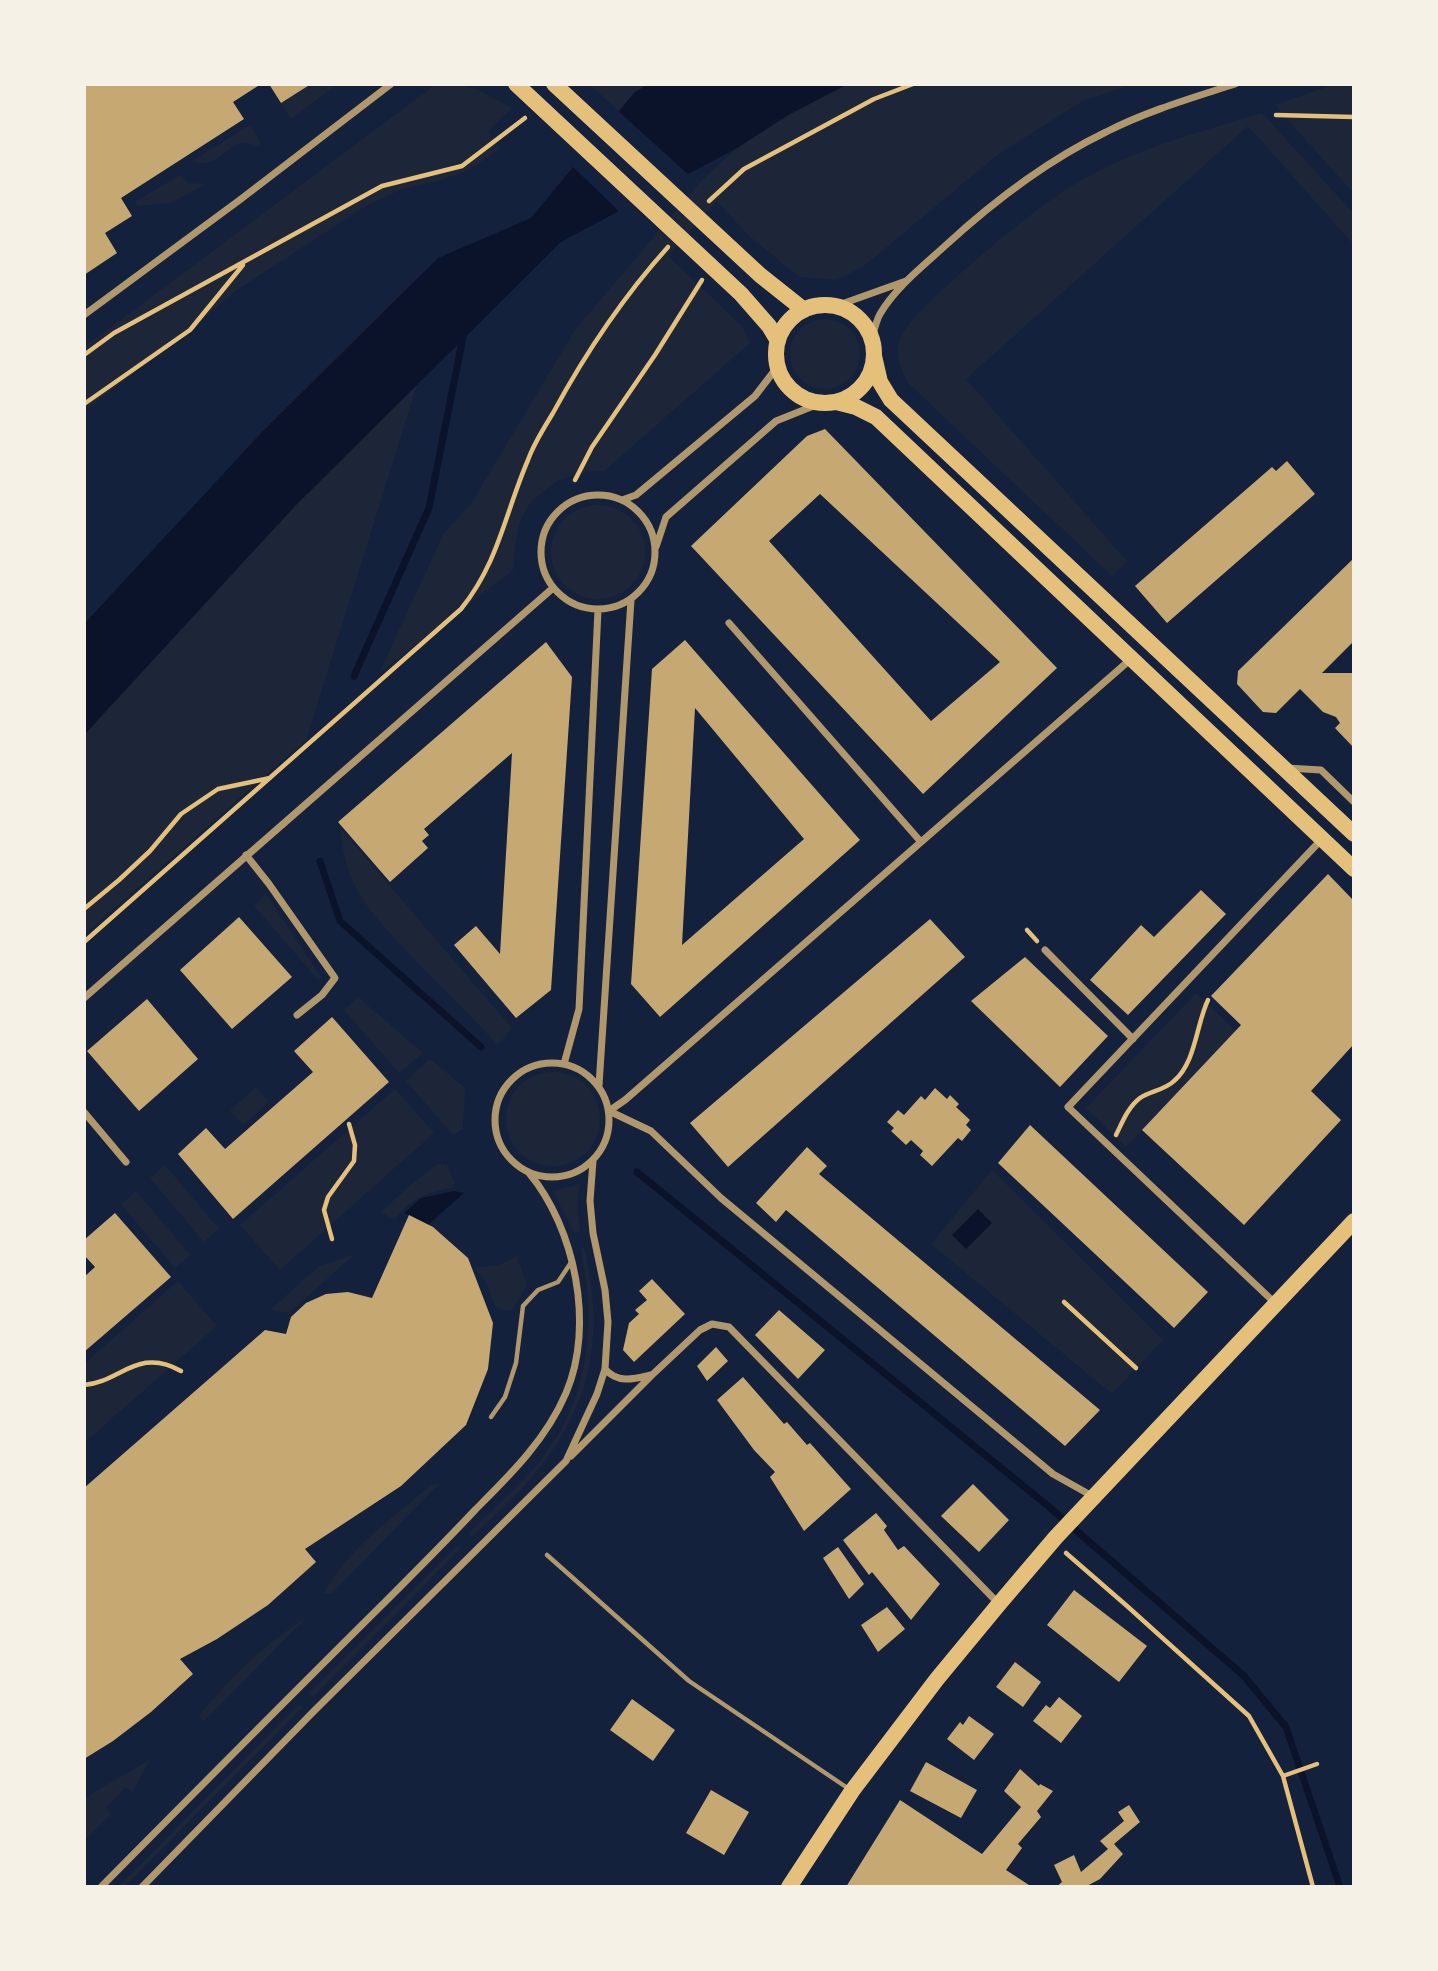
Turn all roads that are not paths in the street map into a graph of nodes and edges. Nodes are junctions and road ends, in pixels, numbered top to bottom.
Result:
1 (391, 84) edge
2 (516, 84) edge
3 (554, 84) edge
4 (1235, 84) edge
5 (906, 281) junction
6 (836, 306) junction
7 (804, 310) junction
8 (84, 315) edge
9 (778, 341) junction
10 (873, 347) junction
11 (778, 366) junction
12 (829, 402) junction
13 (622, 500) junction
14 (655, 548) junction
15 (553, 589) junction
16 (631, 600) junction
17 (598, 610) junction
18 (729, 623) dead end
19 (1132, 659) junction
20 (1284, 768) junction
21 (1354, 802) edge
22 (1354, 834) edge
23 (1321, 839) junction
24 (921, 842) junction
25 (246, 855) junction
26 (1354, 869) edge
27 (1045, 950) dead end
28 (84, 998) edge
29 (297, 1016) dead end
30 (1133, 1039) junction
31 (565, 1064) junction
32 (599, 1085) junction
33 (609, 1111) junction
34 (84, 1112) edge
35 (593, 1161) junction
36 (126, 1162) dead end
37 (529, 1173) junction
38 (1354, 1221) edge
39 (572, 1260) junction
40 (1276, 1303) junction
41 (605, 1369) junction
42 (652, 1375) junction
43 (491, 1417) dead end
44 (566, 1461) junction
45 (1094, 1497) junction
46 (547, 1555) dead end
47 (999, 1604) junction
48 (852, 1791) junction
49 (101, 1887) edge
50 (142, 1887) edge
51 (789, 1887) edge

1 - 8 street
2 - 9 main road
3 - 7 main road
4 - 5 street
5 - 6 street
5 - 10 street
6 - 7 main road
6 - 10 main road
7 - 9 main road
9 - 11 main road
10 - 12 main road
10 - 20 main road
11 - 12 main road
11 - 13 street
12 - 14 street
12 - 19 main road
13 - 14 street
13 - 15 street
14 - 16 street
15 - 17 street
15 - 25 street
16 - 17 street
16 - 32 street
17 - 31 street
18 - 24 street
19 - 23 main road
19 - 24 street
20 - 21 street
20 - 22 main road
23 - 26 main road
23 - 30 street
24 - 33 street
25 - 28 street
25 - 29 street
27 - 30 street
30 - 40 street
31 - 32 street
31 - 37 street
32 - 33 street
33 - 35 street
33 - 45 street
34 - 36 street
35 - 37 street
35 - 41 street
37 - 39 street
38 - 40 main road
39 - 43 lane
39 - 49 street
40 - 45 main road
41 - 42 street
41 - 44 street
42 - 44 street
42 - 47 street
44 - 50 street
45 - 47 main road
46 - 48 lane
47 - 48 main road
48 - 51 main road

